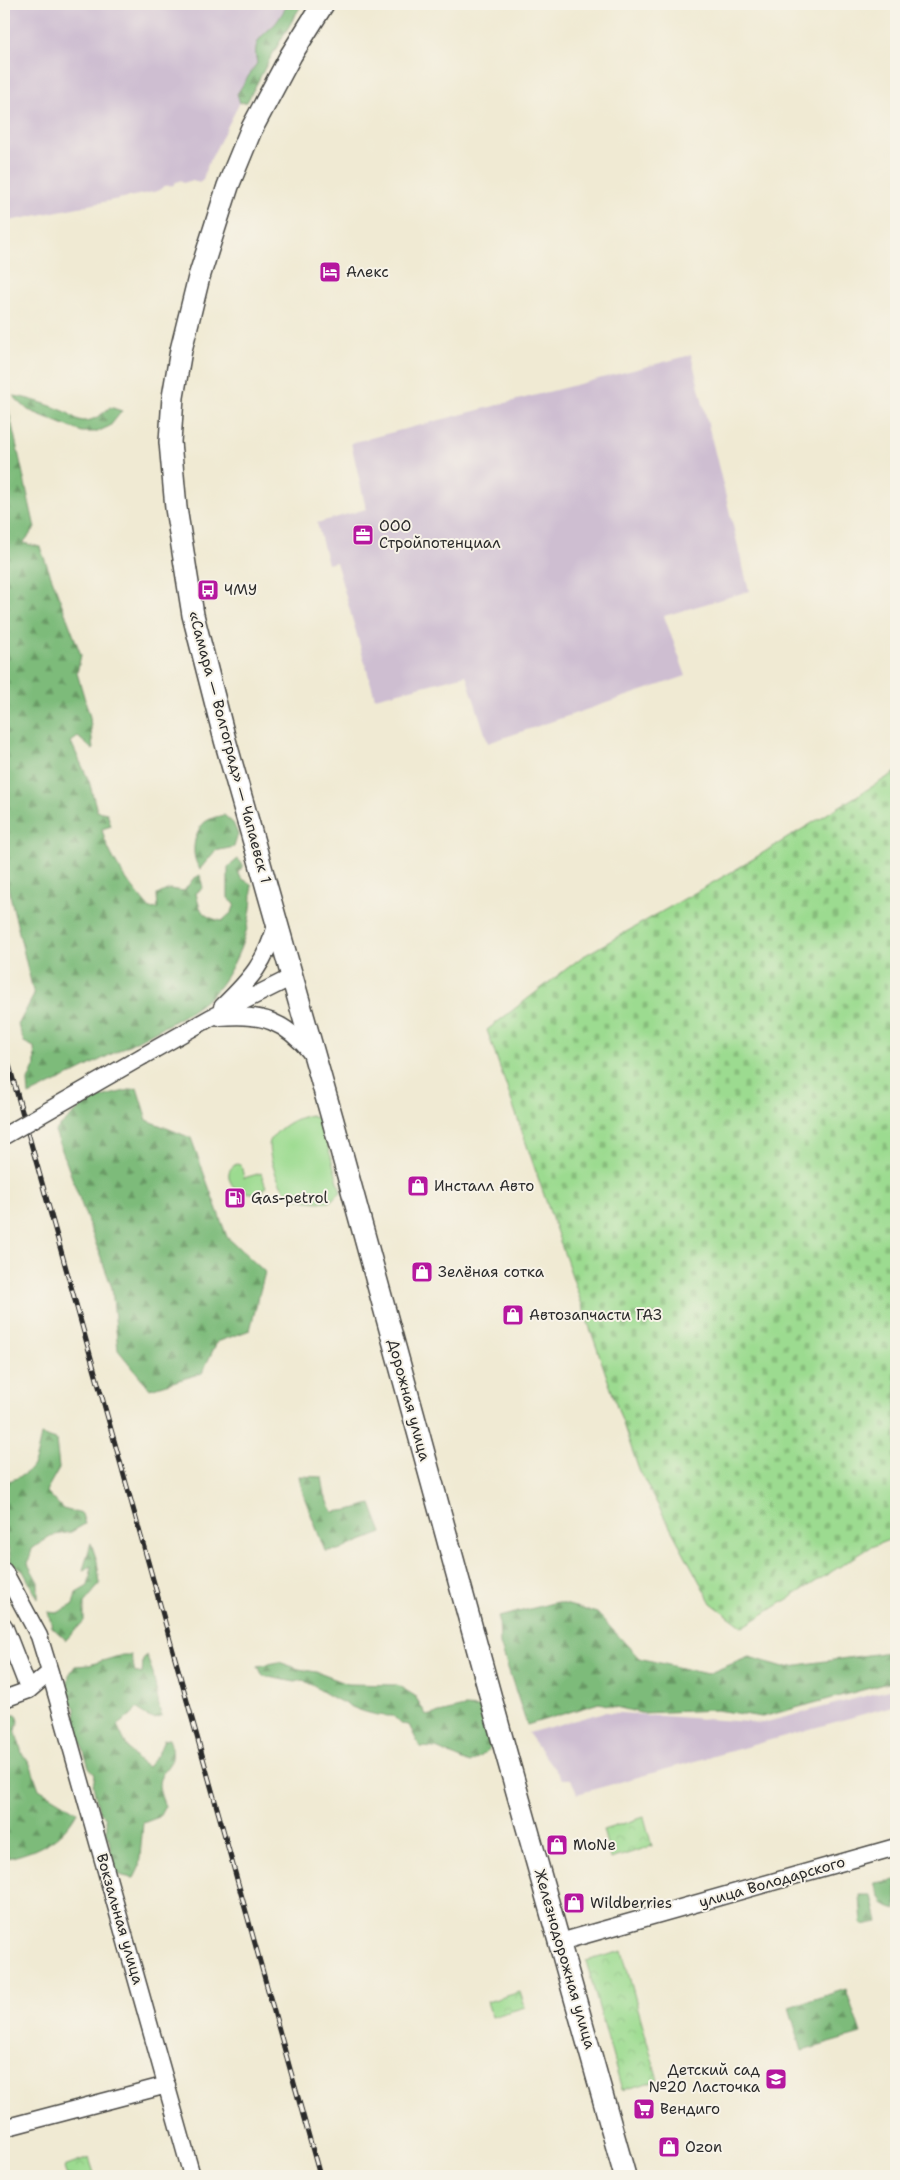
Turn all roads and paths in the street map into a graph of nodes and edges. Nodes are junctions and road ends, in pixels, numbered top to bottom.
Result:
1 (323, 4) edge
2 (277, 922) junction
3 (292, 978) junction
4 (210, 1018) junction
5 (315, 1057) junction
6 (4, 1136) edge
7 (4, 1571) edge
8 (4, 1626) edge
9 (48, 1668) junction
10 (29, 1690) junction
11 (4, 1699) edge
12 (503, 1742) joint
13 (896, 1847) edge
14 (560, 1942) junction
15 (167, 2085) junction
16 (4, 2128) edge
17 (192, 2176) edge
18 (626, 2176) edge

1 - 2 main road, «Самара — Волгоград» — Чапаевск 1
2 - 3 main road, «Самара — Волгоград» — Чапаевск 1
2 - 4 street
3 - 4 street
3 - 5 main road, Дорожная улица
4 - 5 street
4 - 6 street, bridge
5 - 12 main road, Дорожная улица
7 - 9 street, Вокзальная улица
8 - 10 street
9 - 10 street
9 - 15 street, Вокзальная улица
10 - 11 street
12 - 14 main road, Железнодорожная улица
13 - 14 street, улица Володарского
14 - 18 main road, Железнодорожная улица
15 - 16 street
15 - 17 street, Вокзальная улица

